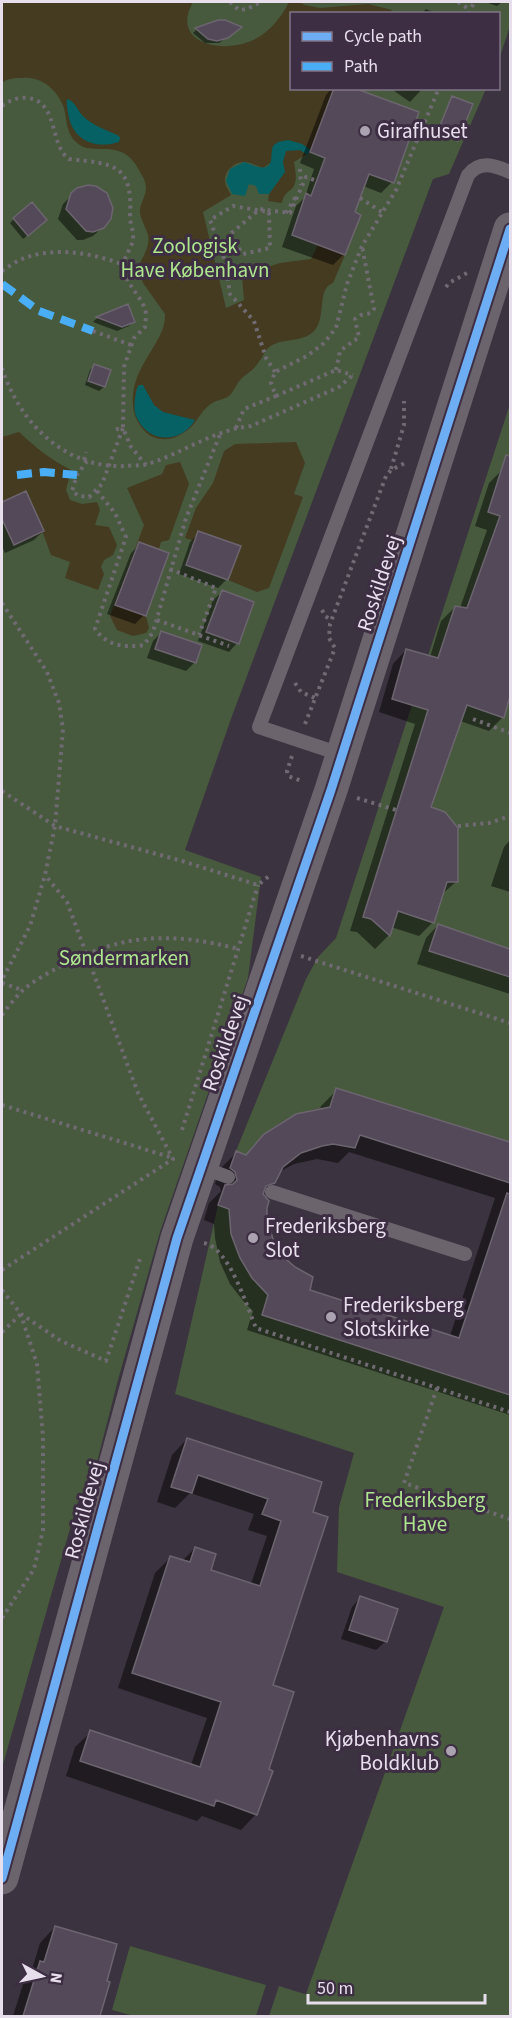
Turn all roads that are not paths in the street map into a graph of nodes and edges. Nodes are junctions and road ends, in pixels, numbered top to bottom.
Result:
1 (510, 172) edge
2 (506, 242) edge
3 (343, 755) junction
4 (272, 1192) dead end
5 (465, 1254) dead end
6 (2, 1878) edge

1 - 3 lane
2 - 3 street, Roskildevej
3 - 6 street, Roskildevej
4 - 5 lane

